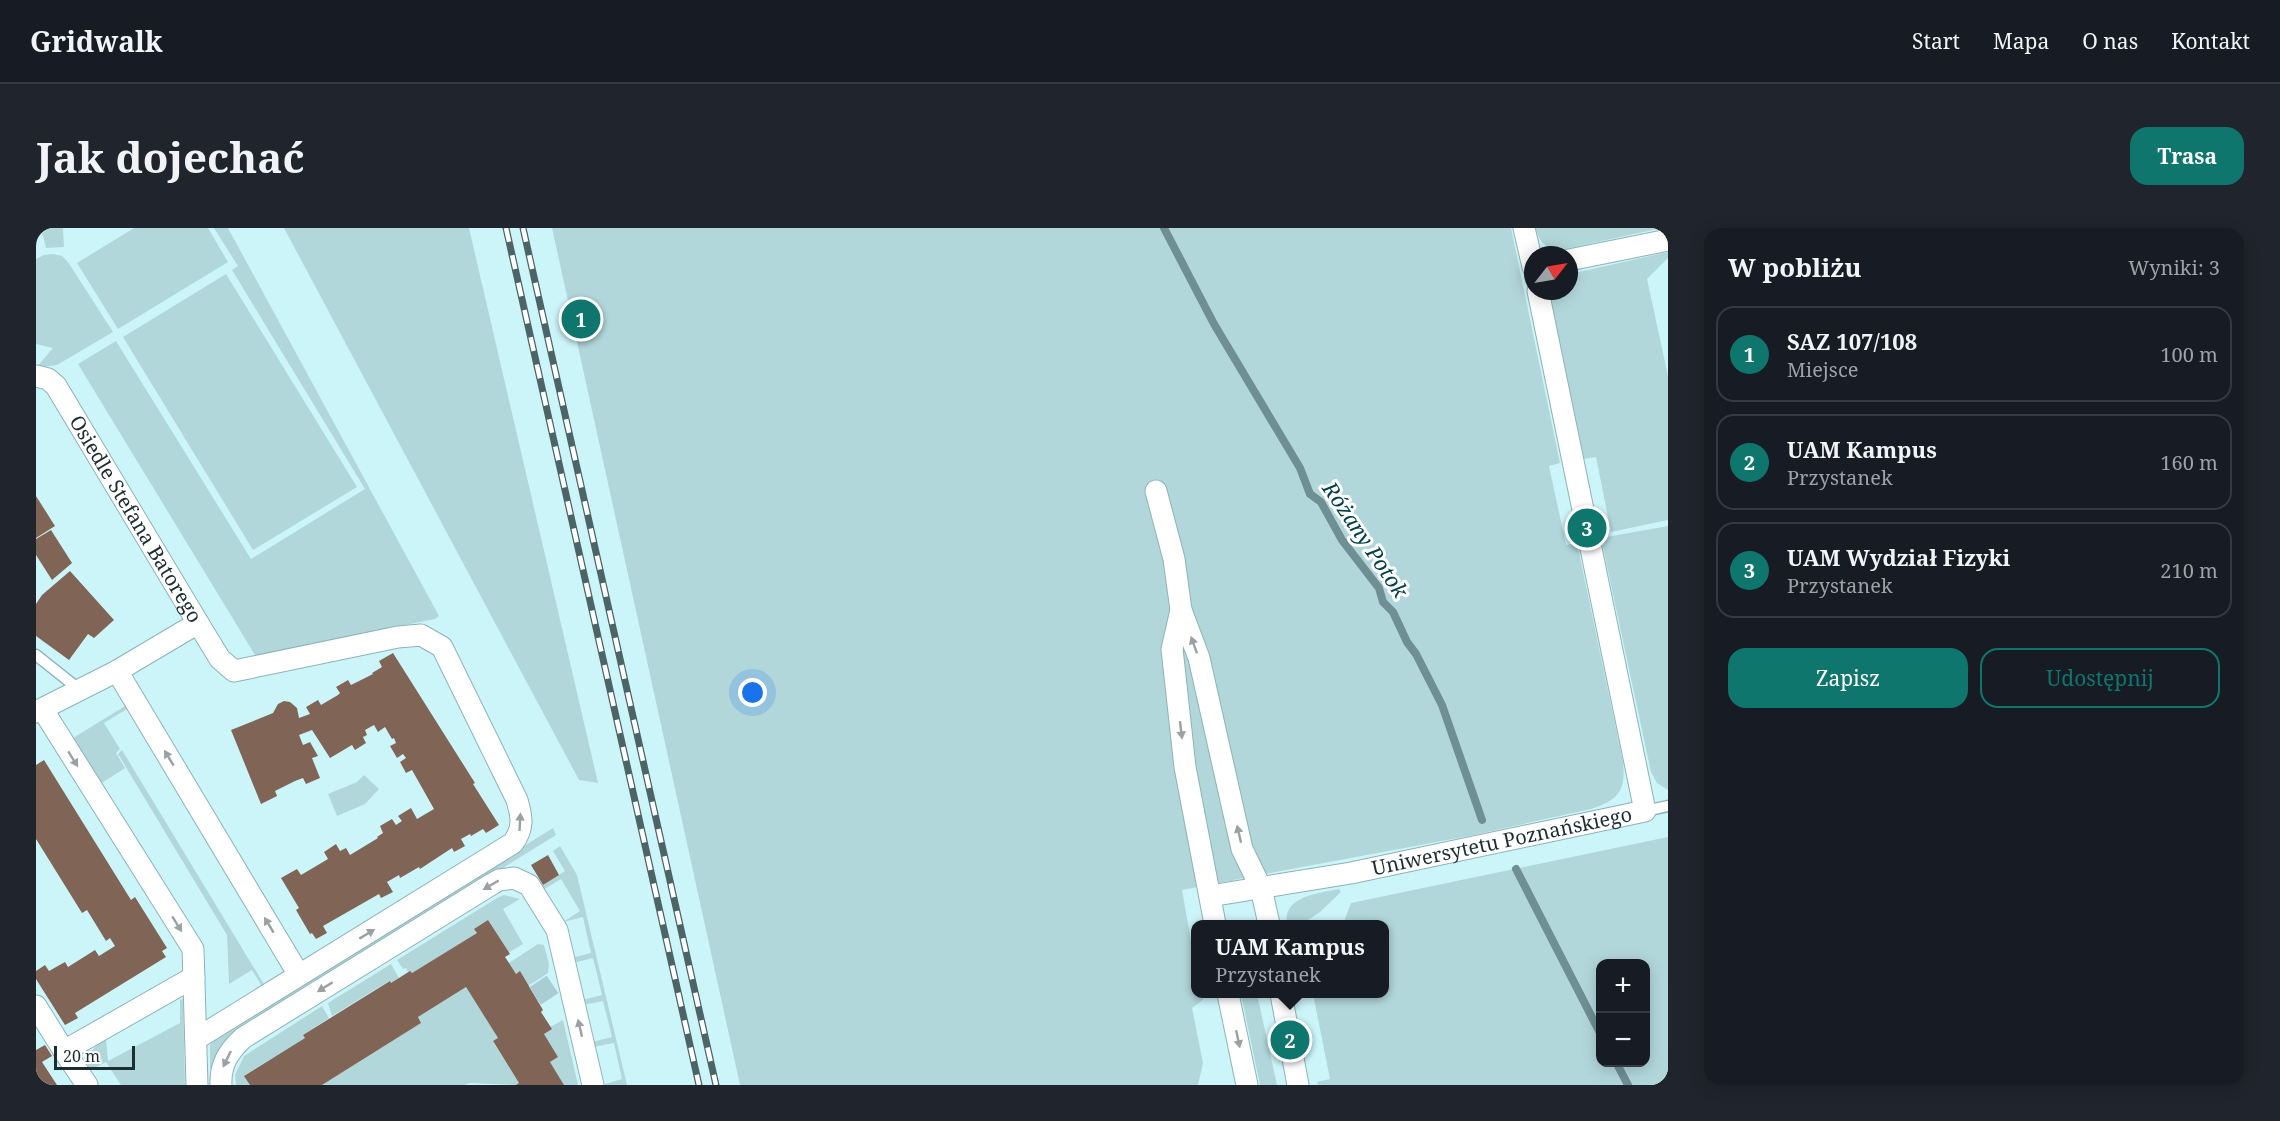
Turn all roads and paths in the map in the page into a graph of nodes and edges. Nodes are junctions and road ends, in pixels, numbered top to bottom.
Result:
1 (1524, 228) edge
2 (1668, 240) edge
3 (1528, 246) edge
4 (1578, 259) edge
5 (1540, 300) edge
6 (36, 376) edge
7 (1156, 491) dead end
8 (1181, 610) junction
9 (198, 623) junction
10 (36, 655) edge
11 (117, 671) junction
12 (80, 690) junction
13 (39, 711) edge
14 (1668, 806) edge
15 (1645, 811) junction
16 (1262, 888) junction
17 (1210, 896) junction
18 (1214, 920) edge
19 (1268, 920) edge
20 (299, 975) junction
21 (194, 976) junction
22 (1229, 998) edge
23 (1282, 998) edge
24 (36, 1006) edge
25 (196, 1039) junction
26 (64, 1051) junction
27 (87, 1085) edge
28 (197, 1085) edge
29 (221, 1085) edge
30 (593, 1085) edge
31 (1247, 1085) edge
32 (1298, 1085) edge

1 - 3 street
2 - 4 street
5 - 15 street, Uniwersytetu Poznańskiego
6 - 9 street, Osiedle Stefana Batorego
7 - 8 street
16 -> 8 street
8 -> 17 street
9 - 11 street, Osiedle Stefana Batorego
20 -> 9 street
10 - 12 lane
11 - 12 street, Osiedle Stefana Batorego
20 -> 11 street
12 - 13 street, Osiedle Stefana Batorego
13 -> 21 street, Osiedle Stefana Batorego
14 - 15 lane
15 - 16 street, Uniwersytetu Poznańskiego
16 - 17 street, Uniwersytetu Poznańskiego
16 - 19 street
17 - 18 street
20 - 25 street
21 - 25 street, Osiedle Stefana Batorego
21 - 26 street
22 -> 31 street
23 - 32 street
24 - 26 street
25 - 28 street, Osiedle Stefana Batorego
26 - 27 street
30 -> 29 street

